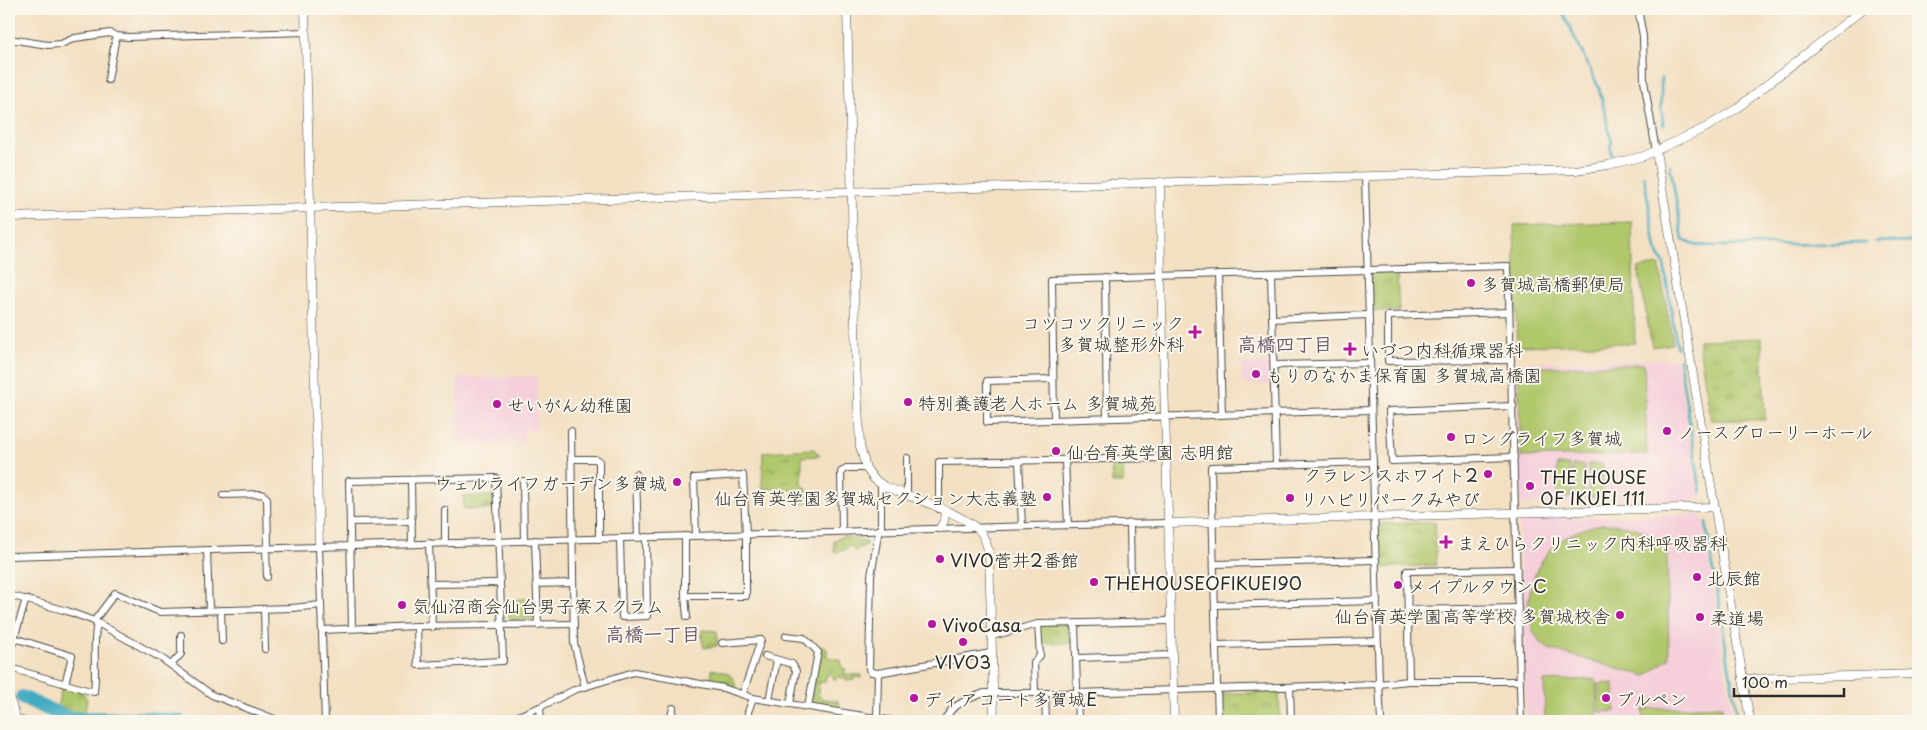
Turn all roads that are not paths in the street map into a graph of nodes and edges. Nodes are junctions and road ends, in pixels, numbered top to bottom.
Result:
1 (306, 9) edge
2 (847, 9) edge
3 (1638, 9) edge
4 (1863, 9) edge
5 (306, 32) junction
6 (116, 36) junction
7 (9, 39) edge
8 (108, 80) dead end
9 (1656, 151) junction
10 (1365, 176) junction
11 (1160, 182) junction
12 (852, 191) junction
13 (312, 208) junction
14 (9, 217) edge
15 (1368, 270) junction
16 (1270, 272) junction
17 (1218, 274) junction
18 (1161, 276) junction
19 (1105, 277) junction
20 (1509, 312) junction
21 (1368, 315) junction
22 (1272, 319) junction
23 (1511, 360) junction
24 (1370, 363) junction
25 (1274, 365) junction
26 (1053, 379) junction
27 (1512, 406) junction
28 (1371, 410) junction
29 (1275, 414) junction
30 (1222, 415) junction
31 (1166, 416) junction
32 (1108, 418) junction
33 (1054, 419) junction
34 (571, 431) dead end
35 (1514, 457) junction
36 (571, 458) junction
37 (906, 458) dead end
38 (1166, 458) junction
39 (1019, 461) junction
40 (1066, 461) junction
41 (1373, 462) junction
42 (1276, 465) junction
43 (866, 468) junction
44 (636, 474) dead end
45 (411, 480) junction
46 (523, 481) dead end
47 (881, 484) junction
48 (223, 495) dead end
49 (907, 496) junction
50 (1714, 507) junction
51 (445, 510) dead end
52 (942, 510) junction
53 (1515, 512) junction
54 (1374, 517) junction
55 (412, 521) junction
56 (1213, 521) junction
57 (350, 522) junction
58 (1169, 522) junction
59 (1130, 523) junction
60 (1068, 525) junction
61 (1022, 526) junction
62 (975, 527) junction
63 (940, 528) junction
64 (880, 529) junction
65 (842, 530) junction
66 (746, 535) junction
67 (685, 536) junction
68 (696, 536) junction
69 (620, 538) junction
70 (638, 538) junction
71 (646, 538) junction
72 (572, 539) junction
73 (599, 539) junction
74 (535, 540) junction
75 (499, 541) junction
76 (524, 541) junction
77 (445, 542) junction
78 (412, 543) junction
79 (429, 543) junction
80 (350, 545) junction
81 (319, 547) junction
82 (267, 548) junction
83 (207, 550) junction
84 (9, 556) edge
85 (1376, 560) junction
86 (1215, 564) junction
87 (1517, 569) junction
88 (267, 577) dead end
89 (500, 583) junction
90 (573, 583) junction
91 (431, 584) junction
92 (536, 584) junction
93 (1131, 586) dead end
94 (9, 595) edge
95 (685, 596) junction
96 (26, 599) junction
97 (1377, 601) junction
98 (1215, 604) junction
99 (321, 605) junction
100 (1518, 608) junction
101 (264, 609) junction
102 (209, 610) junction
103 (221, 610) junction
104 (1408, 610) junction
105 (687, 617) dead end
106 (1171, 621) junction
107 (95, 622) junction
108 (574, 624) junction
109 (1038, 624) junction
110 (1075, 624) junction
111 (538, 625) junction
112 (417, 626) junction
113 (432, 626) junction
114 (502, 626) junction
115 (352, 628) junction
116 (322, 630) junction
117 (181, 635) dead end
118 (786, 636) dead end
119 (992, 636) junction
120 (14, 638) junction
121 (222, 641) dead end
122 (1377, 641) junction
123 (722, 643) dead end
124 (1216, 645) junction
125 (265, 649) dead end
126 (991, 653) junction
127 (9, 655) edge
128 (1172, 655) junction
129 (765, 656) dead end
130 (1077, 658) junction
131 (777, 660) junction
132 (9, 664) edge
133 (171, 665) junction
134 (878, 673) junction
135 (1918, 674) edge
136 (1743, 679) junction
137 (1520, 681) junction
138 (1409, 682) junction
139 (65, 684) junction
140 (1378, 684) junction
141 (585, 686) junction
142 (1290, 687) junction
143 (1217, 689) junction
144 (1173, 691) junction
145 (994, 692) junction
146 (1034, 693) junction
147 (1045, 693) junction
148 (1076, 693) junction
149 (743, 694) junction
150 (9, 697) edge
151 (753, 698) junction
152 (768, 700) junction
153 (790, 704) junction
154 (540, 707) junction
155 (808, 707) junction
156 (673, 708) dead end
157 (17, 720) edge
158 (879, 720) edge
159 (280, 721) edge
160 (325, 721) edge
161 (506, 721) edge
162 (541, 721) edge
163 (670, 721) edge
164 (748, 721) edge
165 (894, 721) edge
166 (943, 721) edge
167 (994, 721) edge
168 (1046, 721) edge
169 (1078, 721) edge
170 (1174, 721) edge
171 (1218, 721) edge
172 (1292, 721) edge
173 (1381, 721) edge
174 (1521, 721) edge
175 (1750, 721) edge

1 - 5 street
2 - 12 street
3 - 9 street
4 - 9 street
5 - 6 street
5 - 13 street
6 - 7 street
6 - 8 street
9 - 10 street
9 - 50 street
10 - 11 street
10 - 15 street
11 - 12 street
11 - 18 street
12 - 13 street
12 - 43 street
13 - 14 street
13 - 81 street
15 - 16 street
15 - 20 street
15 - 21 street
16 - 17 street
16 - 22 street
17 - 18 street
17 - 30 street
18 - 19 street
18 - 31 street
19 - 26 street
19 - 32 street
20 - 23 street
20 - 23 street
21 - 22 street
21 - 24 street
22 - 25 street
23 - 27 street
24 - 25 street
24 - 28 street
25 - 29 street
26 - 33 street
26 - 33 street
27 - 35 street
27 - 35 street
28 - 29 street
28 - 41 street
29 - 30 street
29 - 42 street
30 - 31 street
31 - 32 street
31 - 38 street
32 - 33 street
34 - 36 street
35 - 53 street
36 - 72 street
36 - 73 street
37 - 49 street
38 - 40 street
38 - 58 street
39 - 40 street
39 - 52 street
39 - 61 street
40 - 60 street
41 - 42 street
41 - 54 street
42 - 56 street
43 - 47 street
43 - 65 street
44 - 70 street
45 - 55 street
45 - 57 street
45 - 75 street
46 - 76 street
47 - 49 street
47 - 64 street
48 - 82 street
49 - 52 street
50 - 53 street
50 - 136 street
51 - 77 street
52 - 62 street
52 - 63 street
53 - 54 street
53 - 87 street
54 - 56 street
54 - 85 street
55 - 57 street
55 - 78 street
56 - 58 street
56 - 86 street
57 - 80 street
58 - 59 street
58 - 106 street
59 - 60 street
59 - 93 street
60 - 61 street
61 - 62 street
62 - 63 street
62 - 119 street
63 - 64 street
64 - 65 street
64 - 134 street
65 - 66 street
66 - 68 street
66 - 68 street
66 - 95 street
67 - 68 street
67 - 71 street
67 - 95 street
69 - 70 street
69 - 71 street
69 - 73 street
70 - 71 street
72 - 73 street
72 - 74 street
72 - 90 street
74 - 76 street
74 - 92 street
75 - 76 street
75 - 77 street
75 - 89 street
77 - 79 street
78 - 79 street
78 - 80 street
79 - 91 street
80 - 81 street
80 - 115 street
81 - 82 street
81 - 99 street
82 - 83 street
82 - 88 street
83 - 84 street
83 - 102 street
85 - 86 street
85 - 97 street
86 - 98 street
87 - 100 street
87 - 104 street
89 - 91 street
89 - 114 street
90 - 92 street
90 - 108 street
91 - 113 street
92 - 111 street
94 - 96 street
95 - 105 street
96 - 107 street
96 - 120 street
97 - 98 street
97 - 122 street
98 - 124 street
99 - 101 street
99 - 116 street
100 - 104 street
100 - 137 street
101 - 103 street
101 - 125 street
102 - 103 street
102 - 107 street
103 - 121 street
104 - 138 street
106 - 110 street
106 - 128 street
107 - 133 street
107 - 139 street
108 - 111 street
108 - 141 street
109 - 110 street
109 - 119 street
109 - 146 street
110 - 130 street
111 - 114 street
112 - 113 street
112 - 114 street
112 - 115 street
113 - 114 street
115 - 116 street
116 - 160 street
117 - 133 street
118 - 155 street
119 - 126 street
120 - 127 street
120 - 139 street
122 - 124 street
122 - 140 street
123 - 149 street
124 - 143 street
126 - 134 street
126 - 145 street
128 - 130 street
128 - 144 street
129 - 131 street
130 - 148 street
131 - 152 street
131 - 153 street
132 - 139 street
133 - 159 street
134 - 158 street
135 - 136 street
136 - 175 street
137 - 138 street
137 - 174 street
138 - 140 street
140 - 142 street
140 - 173 street
141 - 149 street
141 - 154 street
142 - 143 street
142 - 172 street
143 - 144 street
143 - 171 street
144 - 148 street
144 - 170 street
145 - 146 street
145 - 166 street
145 - 167 street
146 - 147 street
147 - 148 street
147 - 168 street
148 - 169 street
149 - 151 street
150 - 157 street
151 - 152 street
151 - 164 street
152 - 153 street
153 - 155 street
154 - 161 street
154 - 162 street
155 - 158 street
156 - 163 street
158 - 165 street

